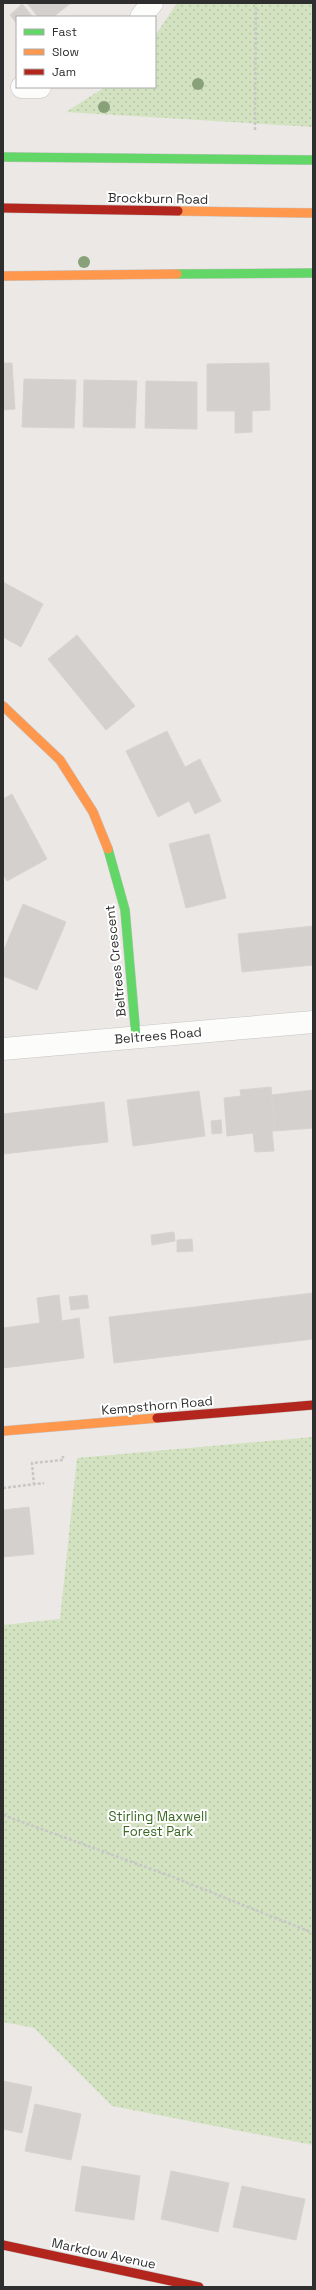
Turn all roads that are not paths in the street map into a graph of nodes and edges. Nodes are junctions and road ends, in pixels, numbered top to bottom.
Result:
1 (152, 3) edge
2 (142, 16) edge
3 (3, 87) edge
4 (16, 87) edge
5 (3, 158) edge
6 (313, 160) edge
7 (3, 208) edge
8 (313, 213) edge
9 (313, 273) edge
10 (3, 276) edge
11 (3, 706) edge
12 (313, 1022) edge
13 (136, 1036) junction
14 (3, 1050) edge
15 (313, 1405) edge
16 (3, 1431) edge
17 (3, 2245) edge
18 (199, 2287) edge

1 - 2 street
3 - 4 street
5 - 6 street
7 - 8 street, Brockburn Road
9 - 10 street
11 - 13 street, Beltrees Crescent
12 - 13 street, Beltrees Road
13 - 14 street, Beltrees Road
15 - 16 street, Kempsthorn Road
17 - 18 street, Markdow Avenue

